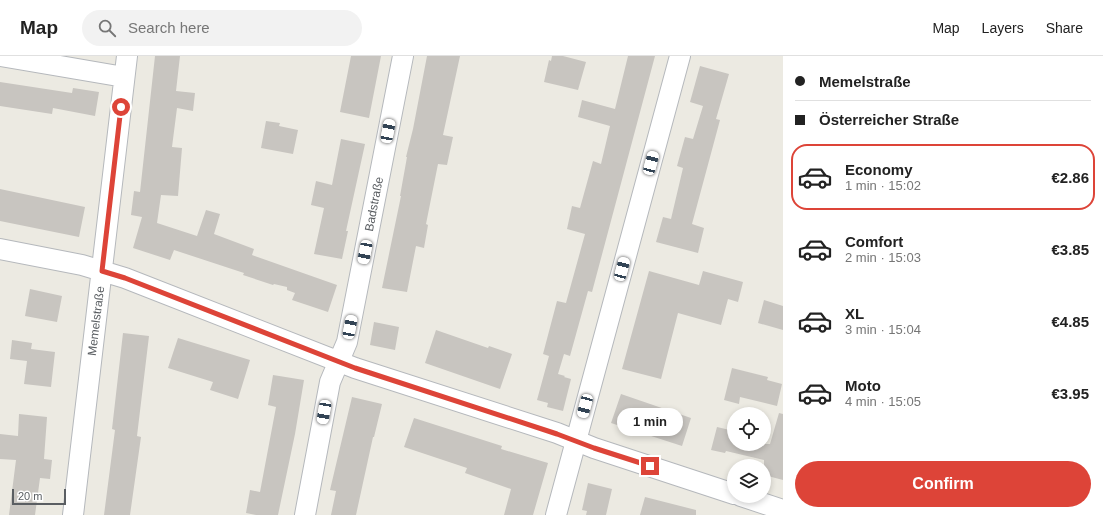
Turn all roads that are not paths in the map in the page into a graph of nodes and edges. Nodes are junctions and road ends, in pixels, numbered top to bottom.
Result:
1 (1, 56) edge
2 (127, 56) edge
3 (403, 56) edge
4 (680, 56) edge
5 (124, 77) junction
6 (0, 249) edge
7 (102, 271) junction
8 (338, 362) junction
9 (576, 441) junction
10 (727, 492) edge
11 (762, 503) edge
12 (783, 510) edge
13 (73, 515) edge
14 (305, 515) edge
15 (556, 515) edge

1 - 5 street
2 - 5 street, Memelstraße
3 - 8 street, Badstraße
4 - 9 street
5 - 7 street, Memelstraße
6 - 7 street
7 - 8 street
7 - 13 street, Memelstraße
8 - 9 street
8 - 14 street, Badstraße
9 - 10 street
9 - 15 street
11 - 12 street

